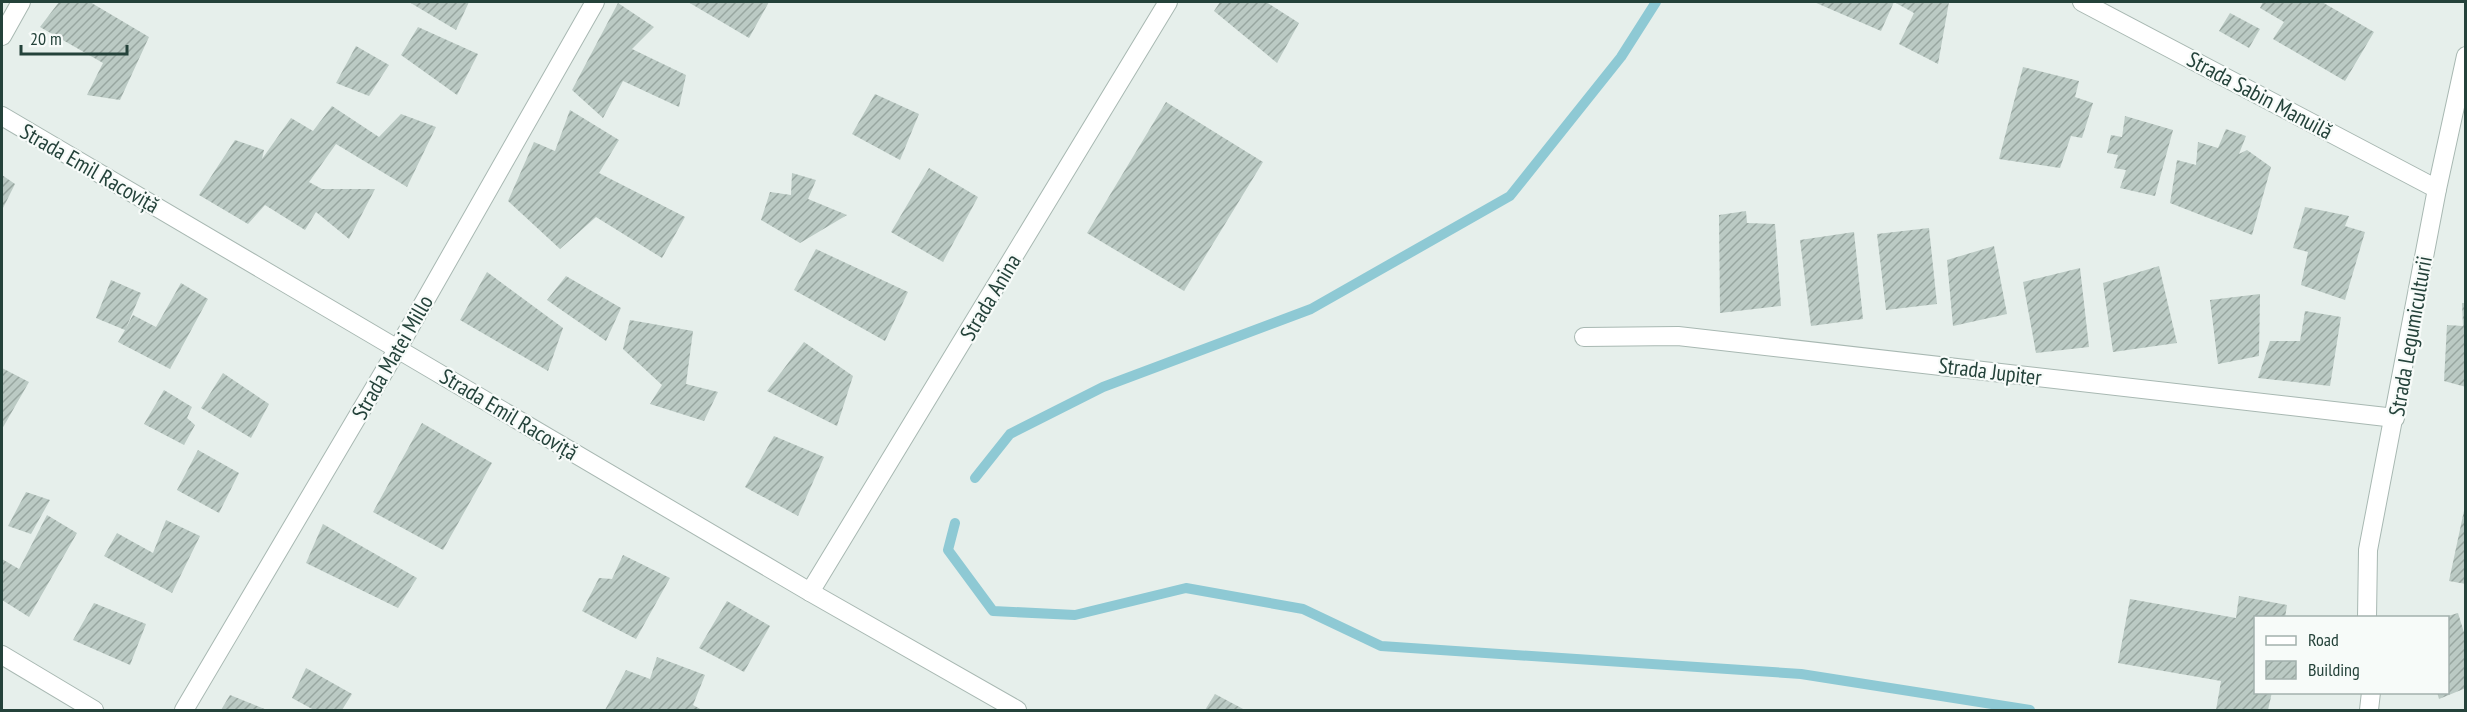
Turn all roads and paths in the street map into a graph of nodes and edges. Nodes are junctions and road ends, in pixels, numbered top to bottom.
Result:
1 (21, 2) edge
2 (595, 2) edge
3 (1168, 2) edge
4 (2082, 2) edge
5 (2, 36) edge
6 (2466, 56) edge
7 (2, 116) edge
8 (2437, 189) junction
9 (1584, 337) dead end
10 (398, 348) junction
11 (2395, 418) junction
12 (810, 592) junction
13 (2367, 616) edge
14 (2, 655) edge
15 (2371, 694) edge
16 (94, 711) edge
17 (184, 711) edge
18 (1017, 711) edge
19 (2369, 711) edge

1 - 5 street
2 - 10 street, Strada Matei Millo
3 - 12 street, Strada Anina
4 - 8 street, Strada Sabin Manuilă
6 - 8 street, Strada Legumiculturii
7 - 10 street, Strada Emil Racoviță
8 - 11 street, Strada Legumiculturii
9 - 11 street, Strada Jupiter
10 - 12 street, Strada Emil Racoviță
10 - 17 street, Strada Matei Millo
11 - 13 street, Strada Legumiculturii
12 - 18 street, Strada Emil Racoviță
14 - 16 street
15 - 19 street

